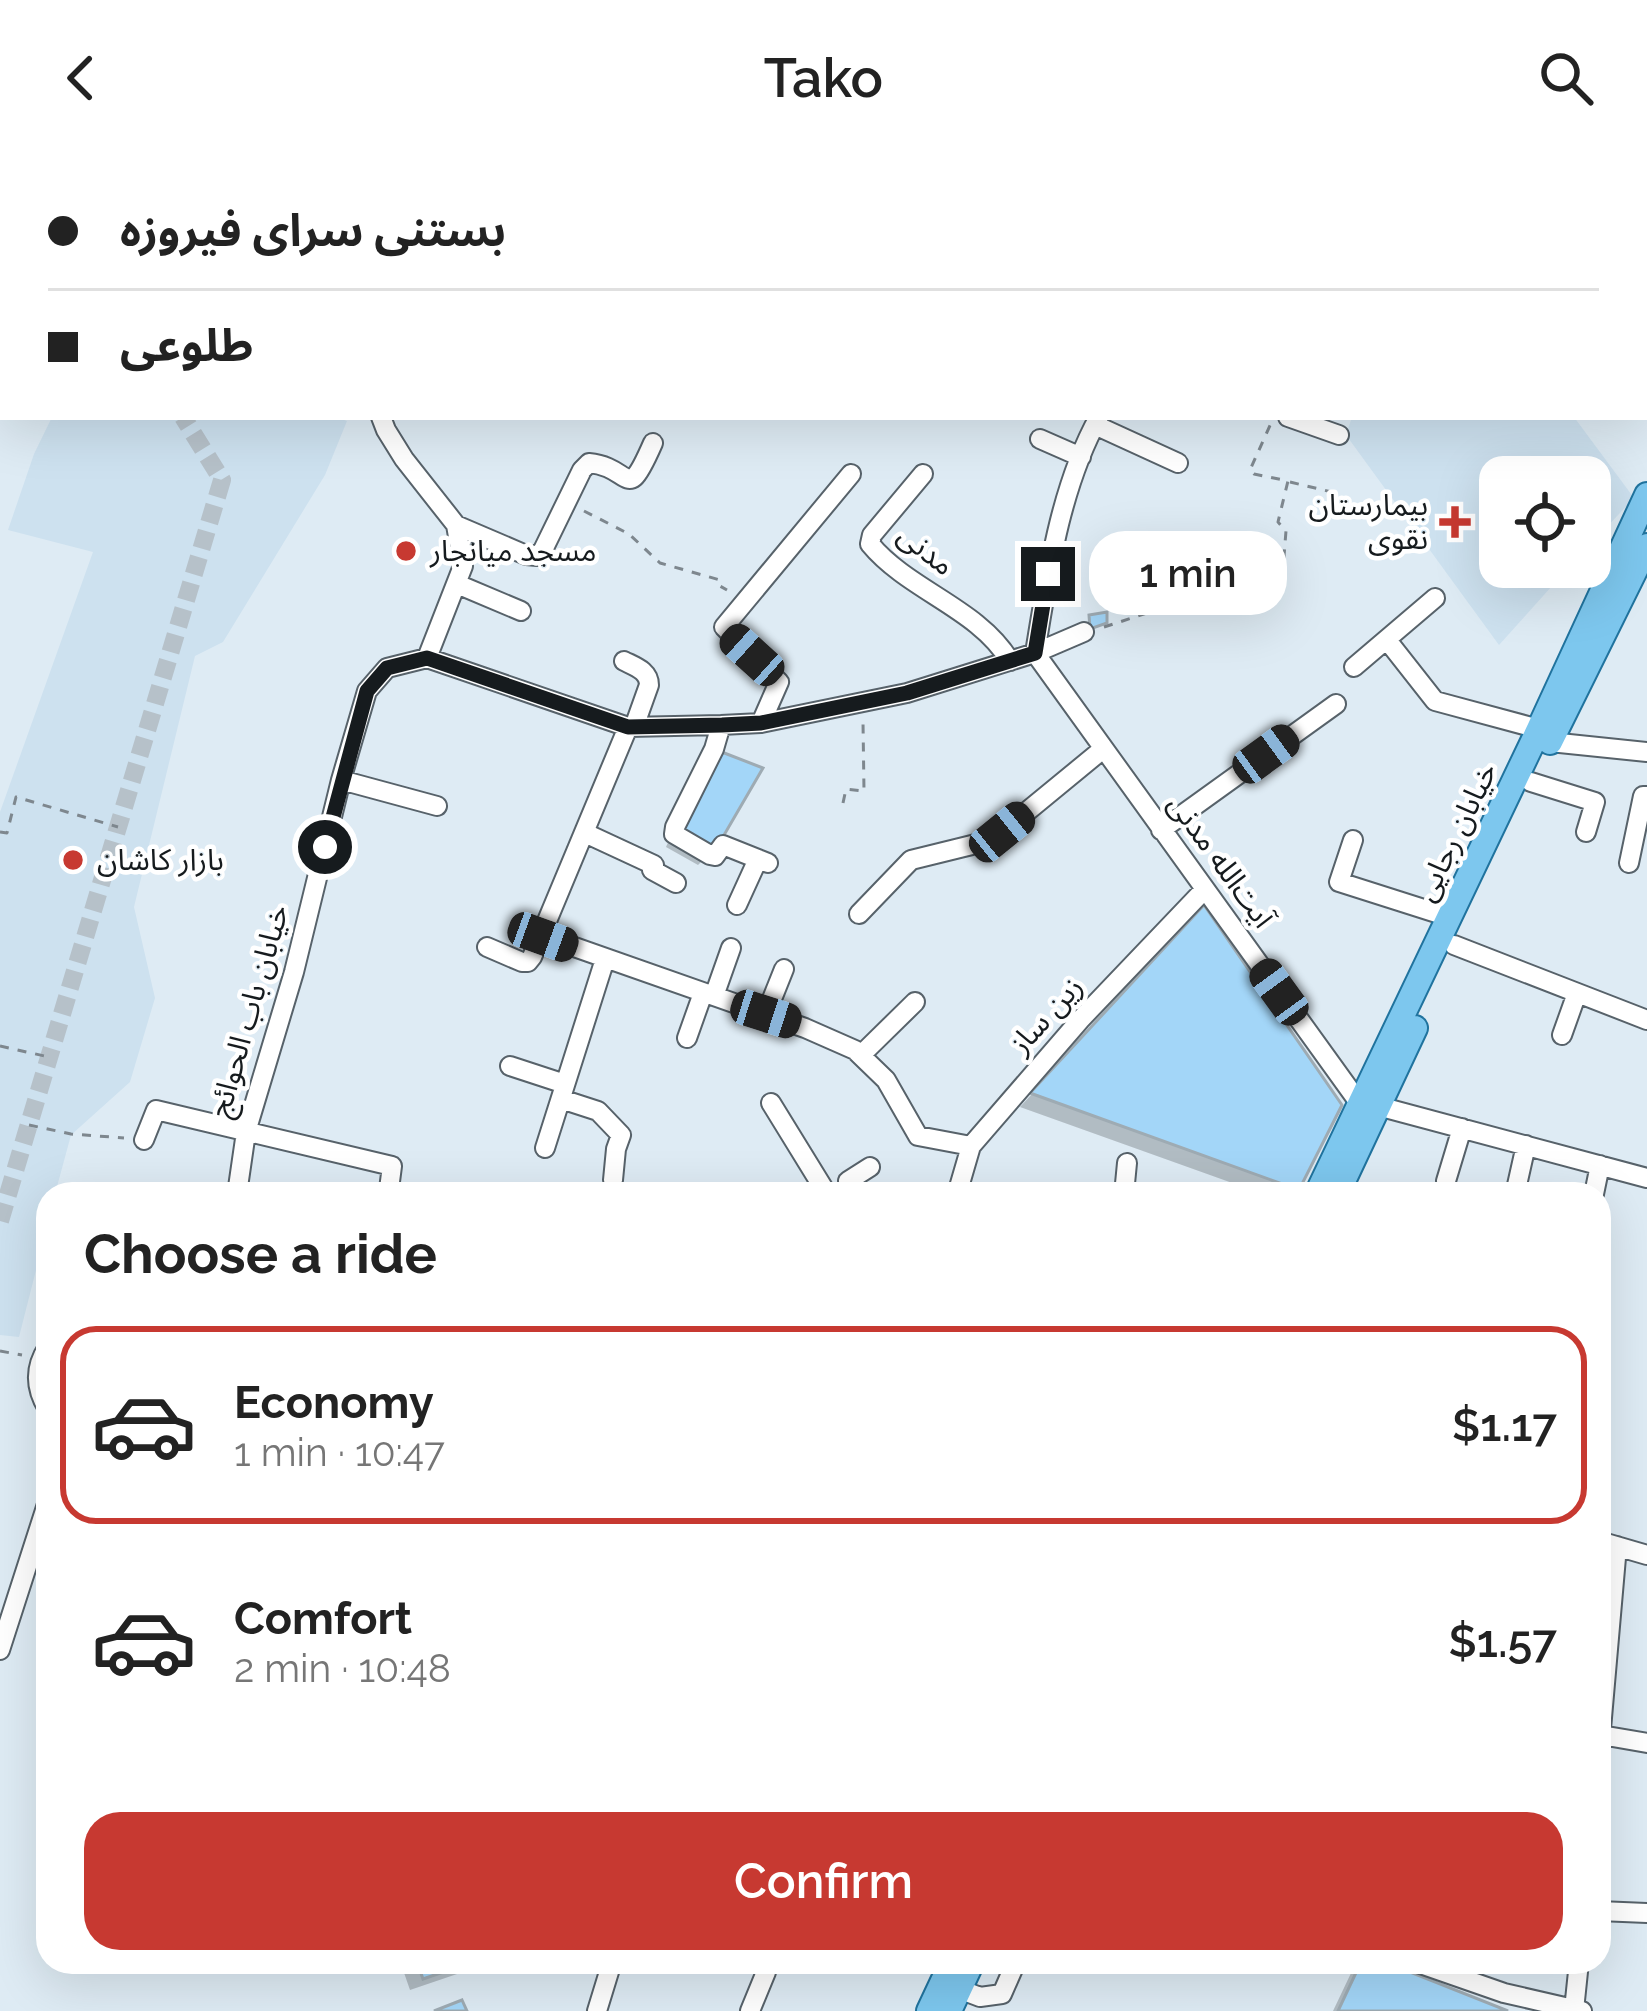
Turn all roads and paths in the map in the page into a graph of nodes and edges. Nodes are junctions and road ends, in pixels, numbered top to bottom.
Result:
1 (383, 420) edge
2 (1273, 420) edge
3 (1297, 420) edge
4 (1097, 421) edge
5 (1340, 435) dead end
6 (1040, 439) dead end
7 (653, 443) dead end
8 (1081, 457) junction
9 (1178, 463) dead end
10 (850, 474) dead end
11 (922, 474) dead end
12 (1288, 481) junction
13 (1336, 493) dead end
14 (1647, 495) edge
15 (568, 500) junction
16 (456, 525) junction
17 (1170, 544) dead end
18 (1647, 546) edge
19 (1621, 574) junction
20 (457, 584) junction
21 (1435, 598) dead end
22 (744, 601) junction
23 (1172, 605) junction
24 (521, 611) dead end
25 (1084, 632) joint
26 (1387, 640) junction
27 (1035, 653) junction
28 (427, 658) junction
29 (1010, 661) junction
30 (624, 662) dead end
31 (1354, 668) dead end
32 (863, 702) junction
33 (1336, 704) dead end
34 (761, 723) junction
35 (722, 725) junction
36 (631, 727) junction
37 (1545, 735) junction
38 (1103, 749) junction
39 (1647, 752) edge
40 (341, 780) junction
41 (1531, 782) junction
42 (1647, 796) edge
43 (843, 803) dead end
44 (436, 806) dead end
45 (118, 827) dead end
46 (1642, 828) edge
47 (1161, 830) junction
48 (0, 832) edge
49 (1586, 832) dead end
50 (585, 833) junction
51 (1353, 840) dead end
52 (1629, 863) dead end
53 (676, 883) dead end
54 (1204, 890) junction
55 (737, 905) dead end
56 (859, 914) dead end
57 (1449, 917) junction
58 (543, 937) junction
59 (1454, 945) junction
60 (487, 947) dead end
61 (731, 948) dead end
62 (605, 959) junction
63 (784, 969) dead end
64 (1577, 993) junction
65 (708, 994) junction
66 (915, 1002) dead end
67 (766, 1014) junction
68 (1647, 1020) edge
69 (1562, 1035) dead end
70 (687, 1038) dead end
71 (0, 1046) edge
72 (861, 1055) junction
73 (49, 1057) dead end
74 (510, 1066) dead end
75 (563, 1091) junction
76 (771, 1103) dead end
77 (1369, 1105) junction
78 (29, 1125) dead end
79 (1462, 1128) junction
80 (246, 1132) junction
81 (144, 1140) joint
82 (1526, 1145) junction
83 (971, 1146) junction
84 (545, 1148) dead end
85 (1127, 1163) dead end
86 (1600, 1165) junction
87 (870, 1167) dead end
88 (1647, 1178) edge
89 (614, 1180) dead end
90 (1446, 1181) dead end
91 (239, 1182) edge
92 (390, 1182) edge
93 (820, 1182) edge
94 (849, 1182) edge
95 (960, 1182) edge
96 (1125, 1182) edge
97 (1324, 1182) edge
98 (1340, 1182) edge
99 (1518, 1182) edge
100 (1596, 1182) edge
101 (0, 1351) edge
102 (36, 1353) edge
103 (36, 1539) edge
104 (1611, 1544) edge
105 (1647, 1555) edge
106 (0, 1650) edge
107 (1611, 1743) edge
108 (1647, 1743) edge
109 (1611, 1911) edge
110 (1647, 1913) edge
111 (608, 1974) edge
112 (765, 1974) edge
113 (946, 1974) edge
114 (1011, 1974) edge
115 (1456, 1974) edge
116 (1579, 1974) edge
117 (954, 2000) edge
118 (1578, 2010) edge
119 (597, 2011) edge
120 (750, 2011) edge
121 (929, 2011) edge

1 - 16 street
2 - 12 path
3 - 5 street
4 - 8 street
4 - 9 street
6 - 8 street
7 - 15 street
8 - 27 street
10 - 22 street
11 - 29 street, مدنی
12 - 13 path
12 - 23 path
14 - 19 main road, خیابان رجایی
15 - 16 street
15 - 22 path
16 - 20 street
17 - 23 path
18 - 19 main road, خیابان رجایی
19 - 37 main road, خیابان رجایی
20 - 24 street
20 - 28 street
21 - 26 street
22 - 34 street
23 - 25 path
25 - 27 street
26 - 31 street
26 - 37 street
27 - 29 street
27 - 38 street, آیت‌الله مدنی
28 - 36 street
28 - 40 street, خیابان باب الحوائج
29 - 32 street
30 - 36 street
32 - 34 street
32 - 43 path
33 - 47 street
34 - 35 street
35 - 36 street
35 - 55 street
36 - 50 street
37 - 39 street
37 - 41 main road, خیابان رجایی
37 - 57 main road, خیابان رجایی
38 - 47 street, آیت‌الله مدنی
38 - 56 street
40 - 44 street
40 - 80 street, خیابان باب الحوائج
41 - 49 street
41 - 59 main road, خیابان رجایی
42 - 46 street
45 - 48 path
46 - 52 street
47 - 54 street, آیت‌الله مدنی
50 - 53 street
50 - 58 street
51 - 57 street
54 - 77 street, آیت‌الله مدنی
54 - 83 street, زین ساز
57 - 77 main road, خیابان رجایی
58 - 60 street
58 - 62 street
59 - 64 street
59 - 77 main road, خیابان رجایی
61 - 65 street
62 - 65 street
62 - 75 street
63 - 67 street
64 - 68 street
64 - 69 street
65 - 67 street
65 - 70 street
66 - 72 street
67 - 72 street
71 - 73 path
72 - 83 street
74 - 75 street
75 - 84 street
75 - 89 street
76 - 93 street
77 - 79 street
77 - 97 main road, خیابان رجایی
77 - 98 main road, خیابان رجایی
78 - 81 path
79 - 82 street
79 - 90 street
80 - 81 street
80 - 91 street, خیابان باب الحوائج
80 - 92 street
82 - 86 street
82 - 99 street
83 - 95 street, زین ساز
85 - 96 street
86 - 88 street
86 - 100 street
87 - 94 street
101 - 102 path
103 - 106 street
104 - 105 street
107 - 108 street
109 - 110 street
111 - 119 street
112 - 120 street
113 - 121 main road
114 - 117 street
115 - 118 street
116 - 118 street

